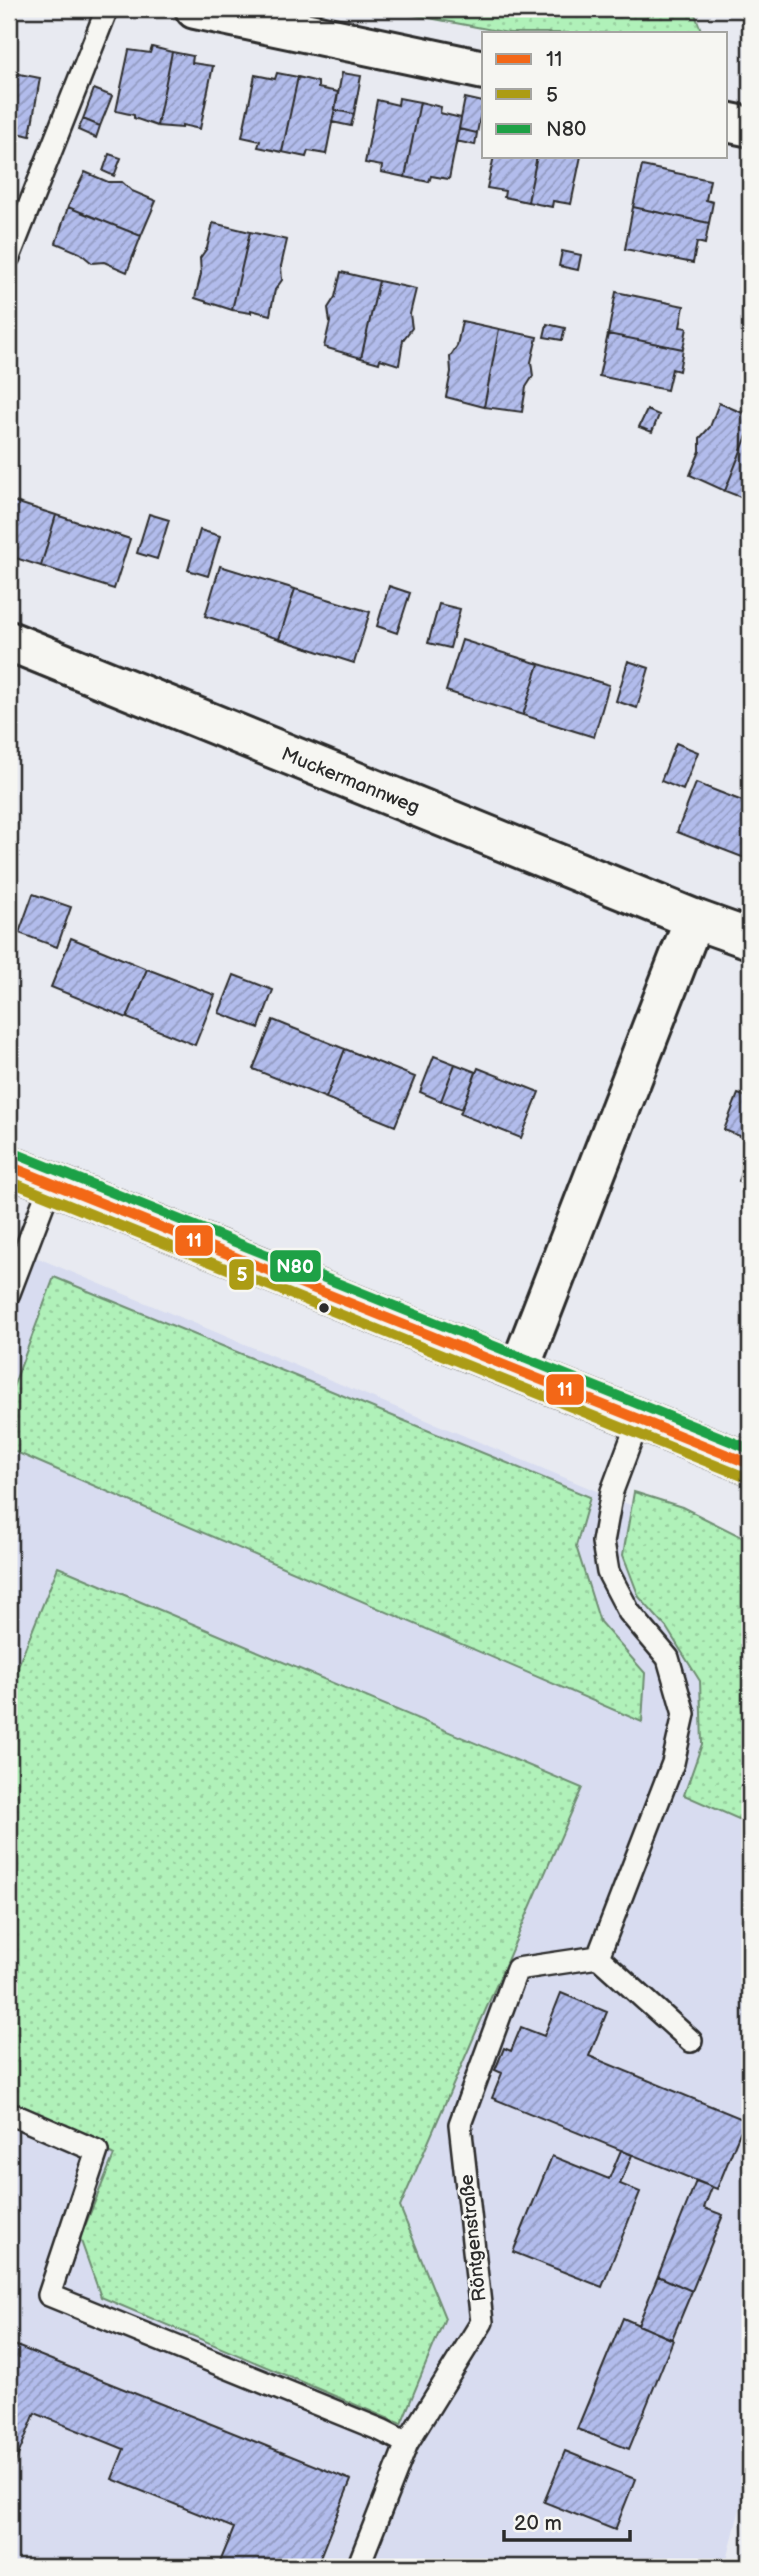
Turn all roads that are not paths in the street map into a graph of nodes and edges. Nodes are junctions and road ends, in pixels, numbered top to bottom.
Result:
1 (107, 9) edge
2 (195, 9) edge
3 (482, 70) edge
4 (728, 122) edge
5 (750, 127) edge
6 (9, 257) edge
7 (9, 641) edge
8 (694, 919) junction
9 (750, 939) edge
10 (9, 1166) edge
11 (51, 1183) junction
12 (9, 1293) edge
13 (519, 1370) junction
14 (639, 1419) junction
15 (750, 1464) edge
16 (598, 1957) junction
17 (691, 2041) dead end
18 (9, 2113) edge
19 (407, 2443) junction
20 (358, 2567) edge

1 - 6 lane
2 - 3 street
4 - 5 street
7 - 8 street, Muckermannweg
8 - 9 street, Muckermannweg
8 - 13 street
10 - 11 street
11 - 12 lane
11 - 13 street
13 - 14 street
14 - 15 street
14 - 16 lane
16 - 17 lane
16 - 19 lane, Röntgenstraße
18 - 19 lane
19 - 20 lane, Röntgenstraße

